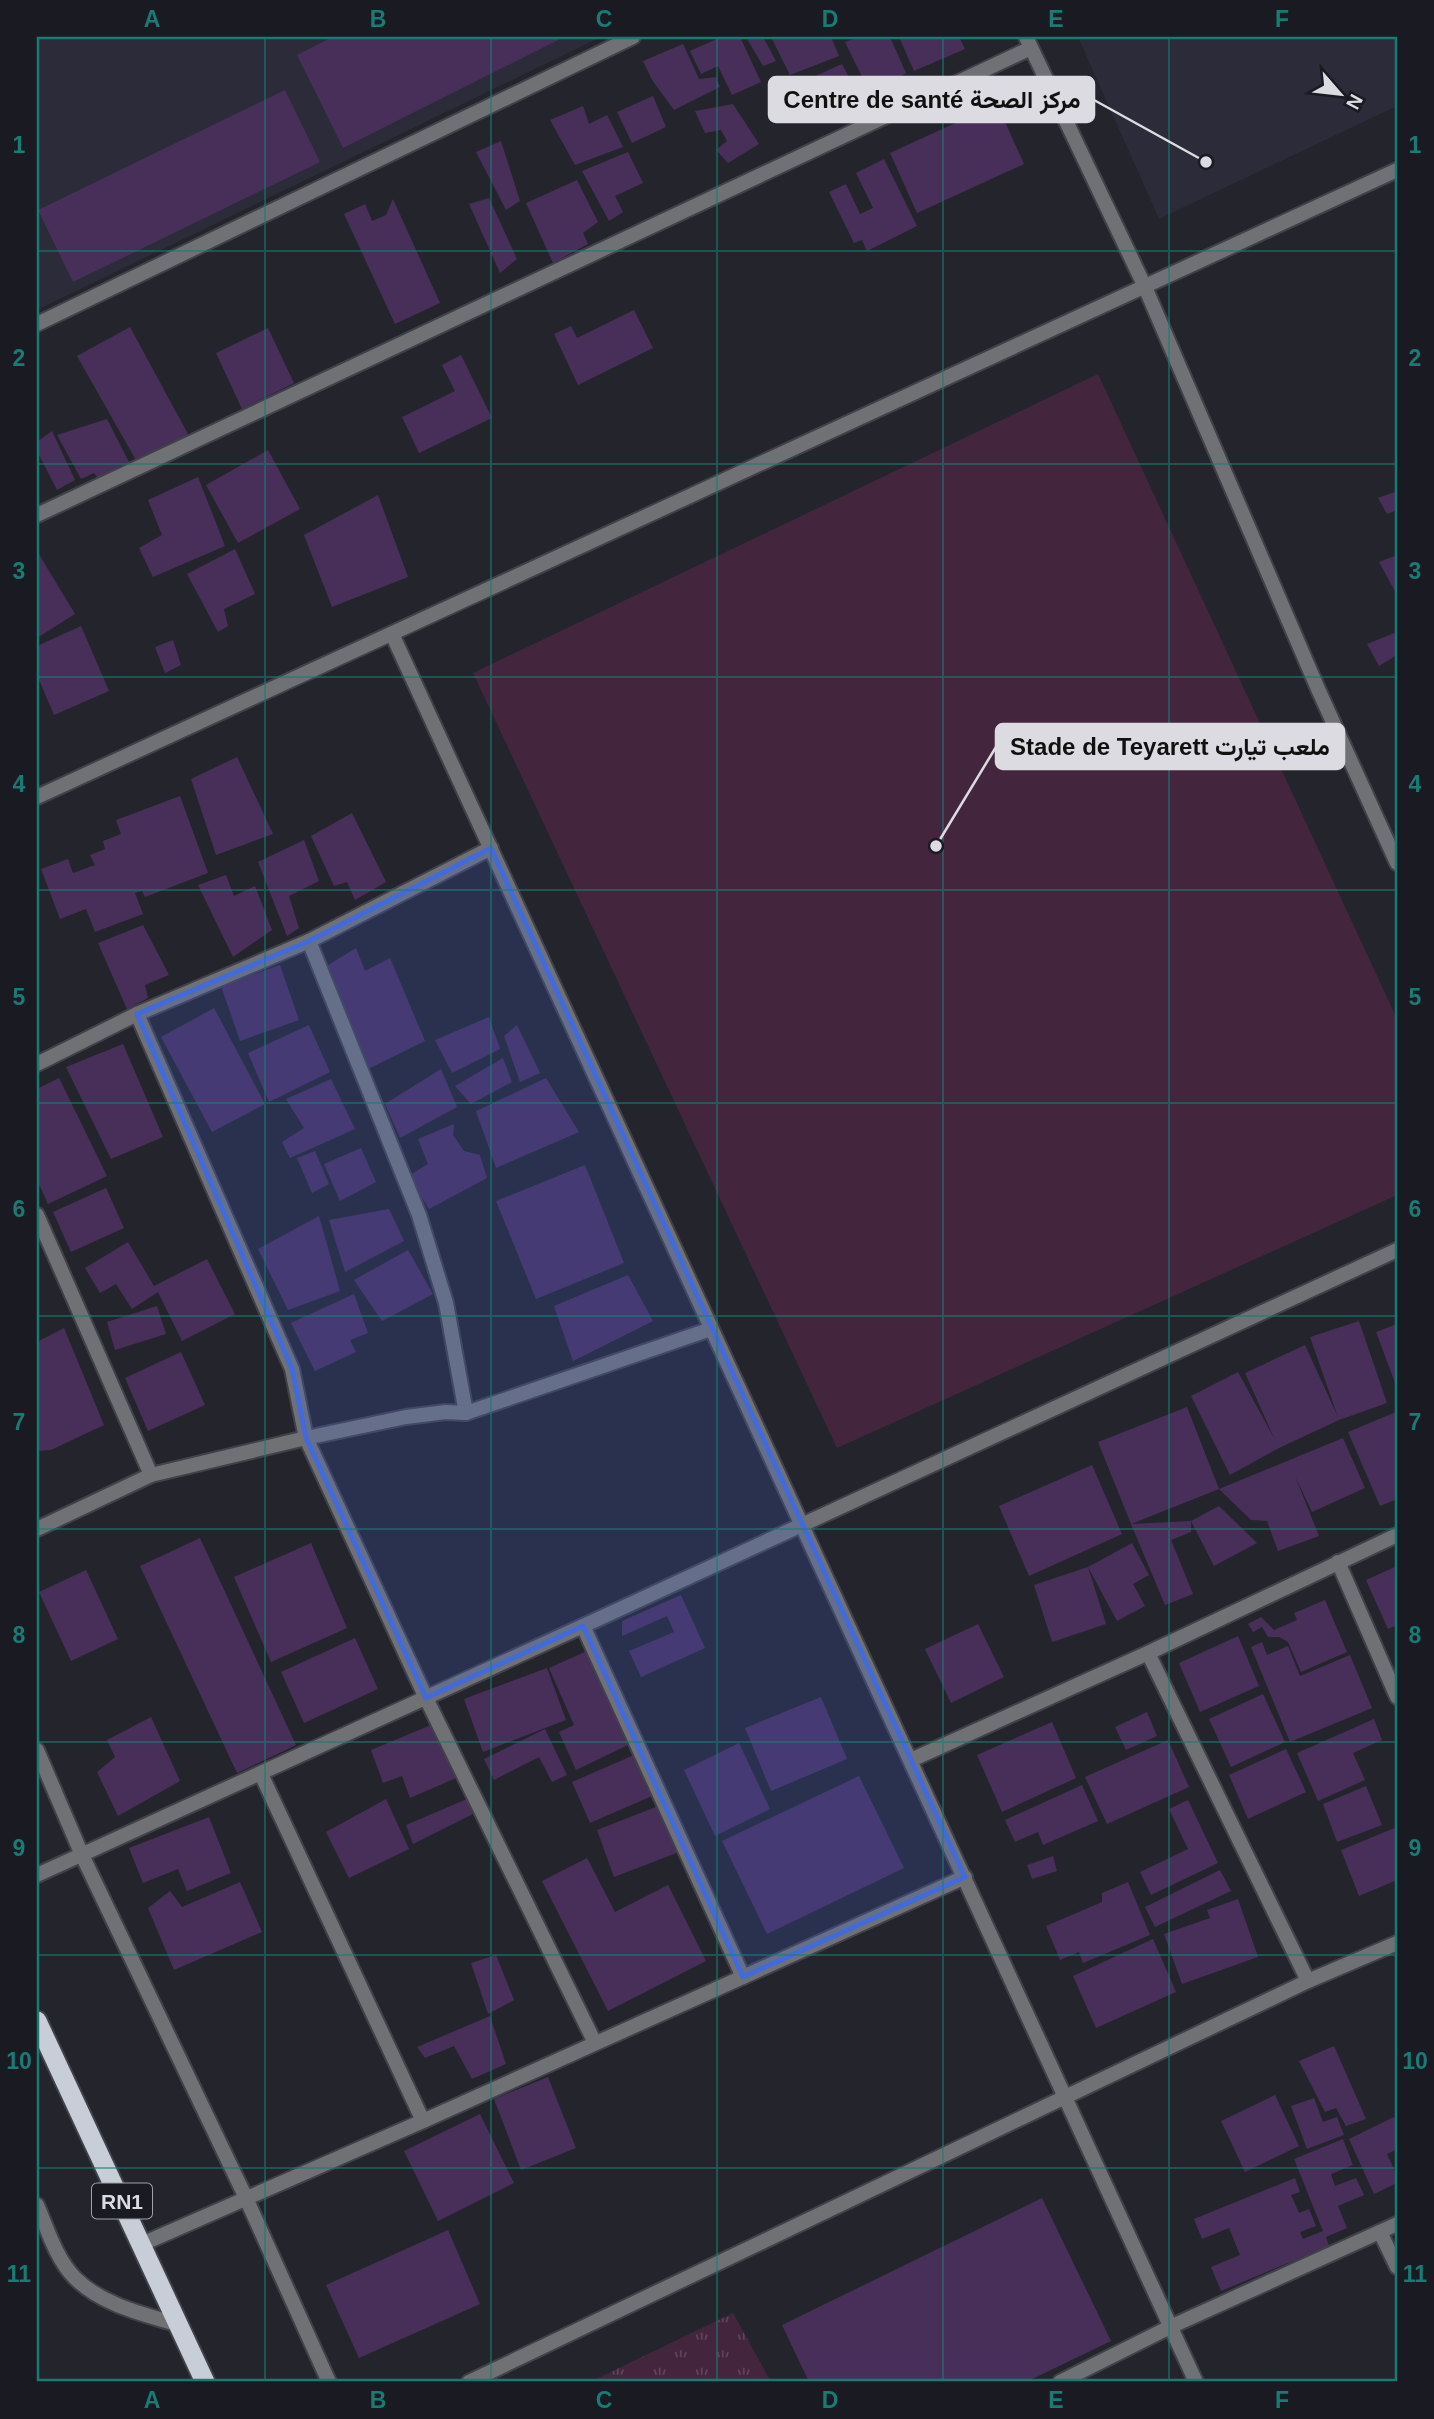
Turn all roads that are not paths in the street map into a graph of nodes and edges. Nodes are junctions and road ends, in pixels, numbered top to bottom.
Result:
1 (633, 37) edge
2 (1028, 42) edge
3 (1397, 170) edge
4 (1144, 287) junction
5 (37, 324) edge
6 (37, 515) edge
7 (392, 634) junction
8 (37, 797) edge
9 (491, 848) junction
10 (1397, 863) edge
11 (309, 941) junction
12 (138, 1014) junction
13 (37, 1065) edge
14 (37, 1215) edge
15 (1397, 1250) edge
16 (711, 1329) junction
17 (466, 1413) junction
18 (306, 1438) junction
19 (151, 1475) junction
20 (803, 1525) junction
21 (37, 1529) edge
22 (1397, 1535) edge
23 (1338, 1563) junction
24 (583, 1626) junction
25 (1148, 1653) junction
26 (1397, 1697) edge
27 (426, 1698) junction
28 (37, 1750) edge
29 (911, 1760) junction
30 (261, 1774) junction
31 (82, 1855) junction
32 (37, 1875) edge
33 (965, 1877) junction
34 (1397, 1943) edge
35 (743, 1977) junction
36 (1308, 1982) junction
37 (37, 2021) edge
38 (595, 2043) junction
39 (1067, 2098) junction
40 (423, 2121) junction
41 (246, 2198) junction
42 (37, 2205) edge
43 (1397, 2224) edge
44 (1380, 2232) junction
45 (142, 2244) junction
46 (1397, 2267) edge
47 (179, 2325) junction
48 (1170, 2327) junction
49 (205, 2382) edge
50 (328, 2382) edge
51 (469, 2382) edge
52 (1060, 2382) edge
53 (1196, 2382) edge

1 - 5 street
2 - 4 street
2 - 6 street
3 - 4 street
4 - 7 street
4 - 10 street
7 - 8 street
7 - 9 street
9 - 11 street
9 - 16 street
11 - 12 street
11 - 17 street
12 - 13 street
12 - 18 street
14 - 19 street
15 - 20 street
16 - 17 street
16 - 20 street
17 - 18 street
18 - 19 street
18 - 27 street
19 - 21 street
20 - 24 street
20 - 29 street
22 - 23 street
23 - 25 street
23 - 26 street
24 - 27 street
24 - 35 street
25 - 29 street
25 - 36 street
27 - 30 street
27 - 38 street
28 - 31 street
29 - 33 street
30 - 31 street
30 - 40 street
31 - 32 street
31 - 41 street
33 - 35 street
33 - 39 street
34 - 36 street
35 - 38 street
36 - 39 street
37 - 45 highway, RN1
38 - 40 street
39 - 48 street
39 - 51 street
40 - 41 street
41 - 45 street
41 - 50 street
42 - 47 street
43 - 44 street
44 - 46 street
44 - 48 street
45 - 47 highway, RN1
47 - 49 highway, RN1
48 - 52 street
48 - 53 street

